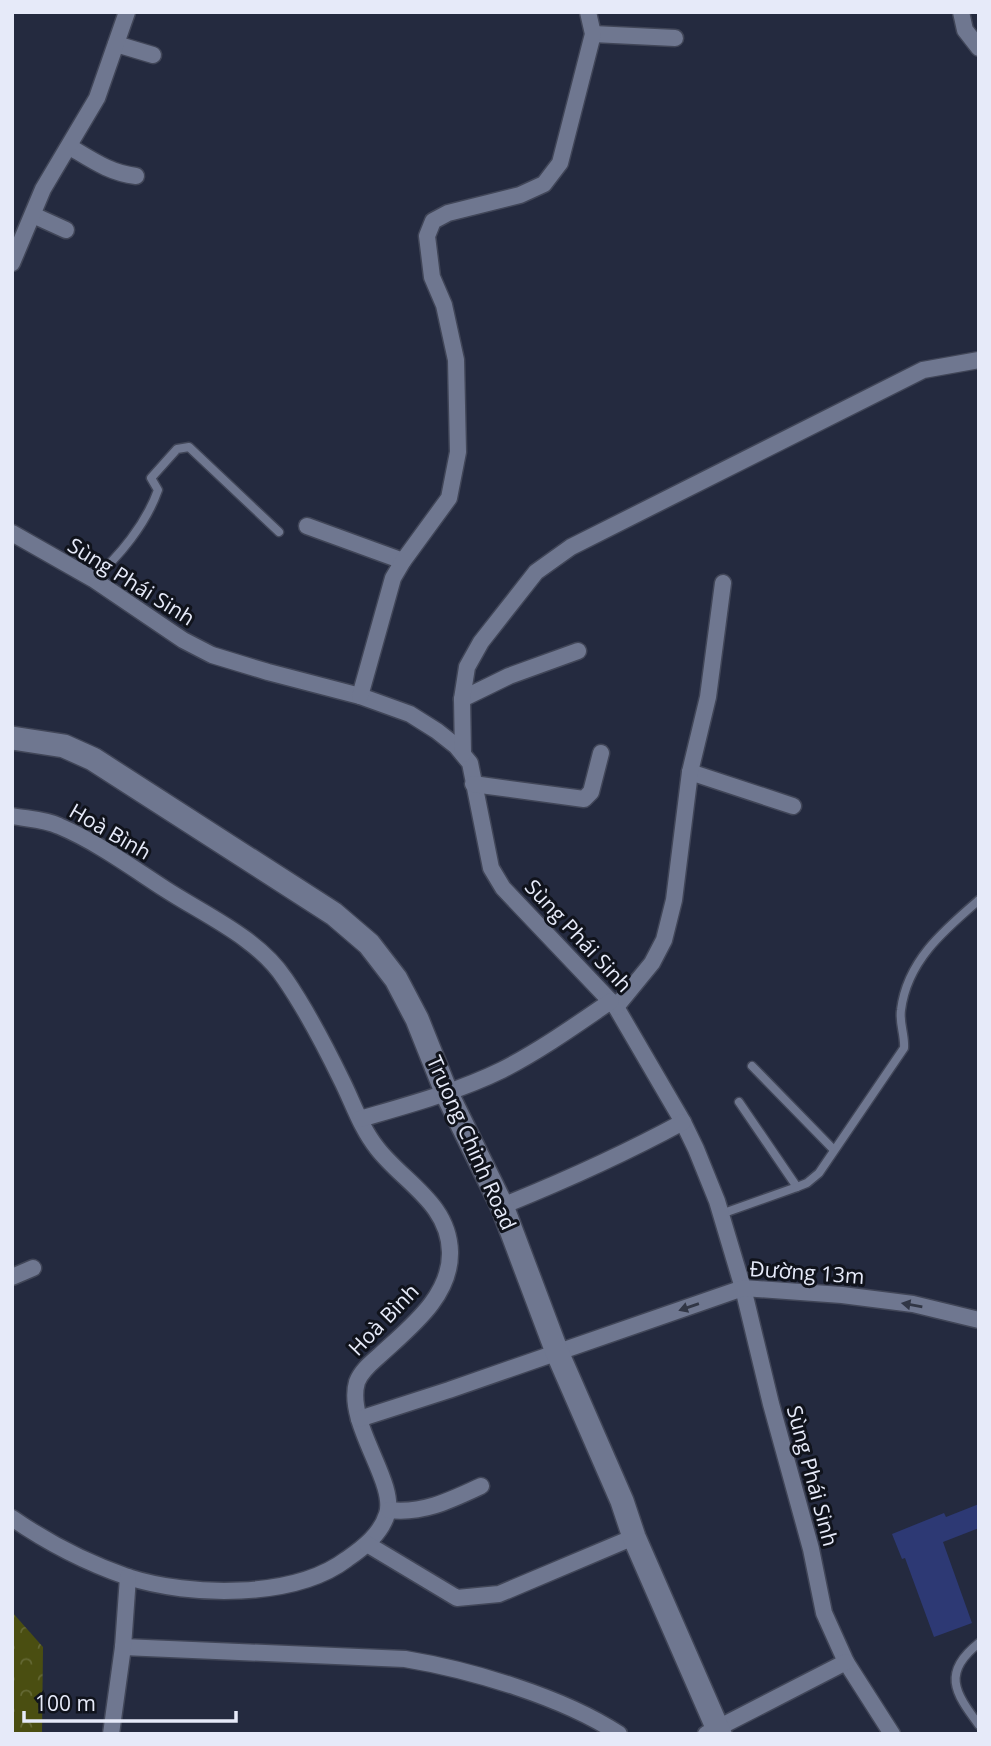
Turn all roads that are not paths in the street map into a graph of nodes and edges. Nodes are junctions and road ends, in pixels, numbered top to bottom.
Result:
1 (127, 12) edge
2 (589, 12) edge
3 (961, 12) edge
4 (593, 34) junction
5 (675, 38) dead end
6 (116, 44) junction
7 (979, 48) edge
8 (153, 55) dead end
9 (70, 147) junction
10 (136, 176) dead end
11 (33, 215) junction
12 (66, 230) dead end
13 (12, 263) edge
14 (979, 360) edge
15 (307, 526) dead end
16 (12, 533) edge
17 (279, 533) dead end
18 (403, 561) junction
19 (93, 579) junction
20 (723, 583) dead end
21 (578, 651) dead end
22 (359, 696) junction
23 (462, 699) junction
24 (12, 738) edge
25 (601, 753) dead end
26 (463, 754) junction
27 (690, 772) junction
28 (473, 784) junction
29 (793, 806) dead end
30 (12, 816) edge
31 (979, 900) edge
32 (614, 1004) junction
33 (752, 1066) dead end
34 (447, 1094) junction
35 (739, 1102) dead end
36 (360, 1119) junction
37 (683, 1122) junction
38 (834, 1150) junction
39 (797, 1187) junction
40 (502, 1206) junction
41 (721, 1214) junction
42 (33, 1268) dead end
43 (12, 1277) edge
44 (743, 1288) junction
45 (979, 1320) edge
46 (557, 1352) junction
47 (359, 1419) junction
48 (481, 1486) dead end
49 (389, 1510) junction
50 (12, 1518) edge
51 (634, 1537) junction
52 (368, 1544) junction
53 (128, 1577) junction
54 (979, 1643) edge
55 (123, 1647) junction
56 (846, 1662) junction
57 (979, 1725) edge
58 (715, 1732) edge
59 (111, 1734) edge
60 (619, 1734) edge
61 (892, 1734) edge

1 - 6 street
2 - 4 street
3 - 7 street
4 - 5 street
4 - 18 street
6 - 8 street
6 - 9 street
9 - 10 street
9 - 11 street
11 - 12 street
11 - 13 street
14 - 23 street
15 - 18 street
16 - 19 street, Sùng Phái Sinh
17 - 19 lane
18 - 22 street
19 - 22 street, Sùng Phái Sinh
20 - 27 street
21 - 23 street
22 - 26 street, Sùng Phái Sinh
23 - 26 street
24 - 34 street, Truong Chinh Road
25 - 28 street
26 - 28 street, Sùng Phái Sinh
27 - 29 street
27 - 32 street
28 - 32 street, Sùng Phái Sinh
30 - 36 street, Hoà Bình
31 - 38 lane
32 - 34 street
32 - 37 street, Sùng Phái Sinh
33 - 38 lane
34 - 36 street
34 - 40 street, Truong Chinh Road
35 - 39 lane
36 - 47 street, Hoà Bình
37 - 40 street
37 - 41 street, Sùng Phái Sinh
38 - 39 lane
39 - 41 lane
40 - 46 street, Truong Chinh Road
41 - 44 street, Sùng Phái Sinh
42 - 43 street
45 -> 44 street, Đường 13m
44 -> 46 street, Đường 13m
44 - 56 street, Sùng Phái Sinh
46 - 47 street, Đường 13m
46 - 51 street, Truong Chinh Road
47 - 49 street, Hoà Bình
48 - 49 street
49 - 52 street
50 - 53 street
51 - 52 street
51 - 58 street, Truong Chinh Road
52 - 53 street
53 - 55 street
54 - 57 lane
55 - 59 street
55 - 60 street
56 - 58 street
56 - 61 street, Sùng Phái Sinh

